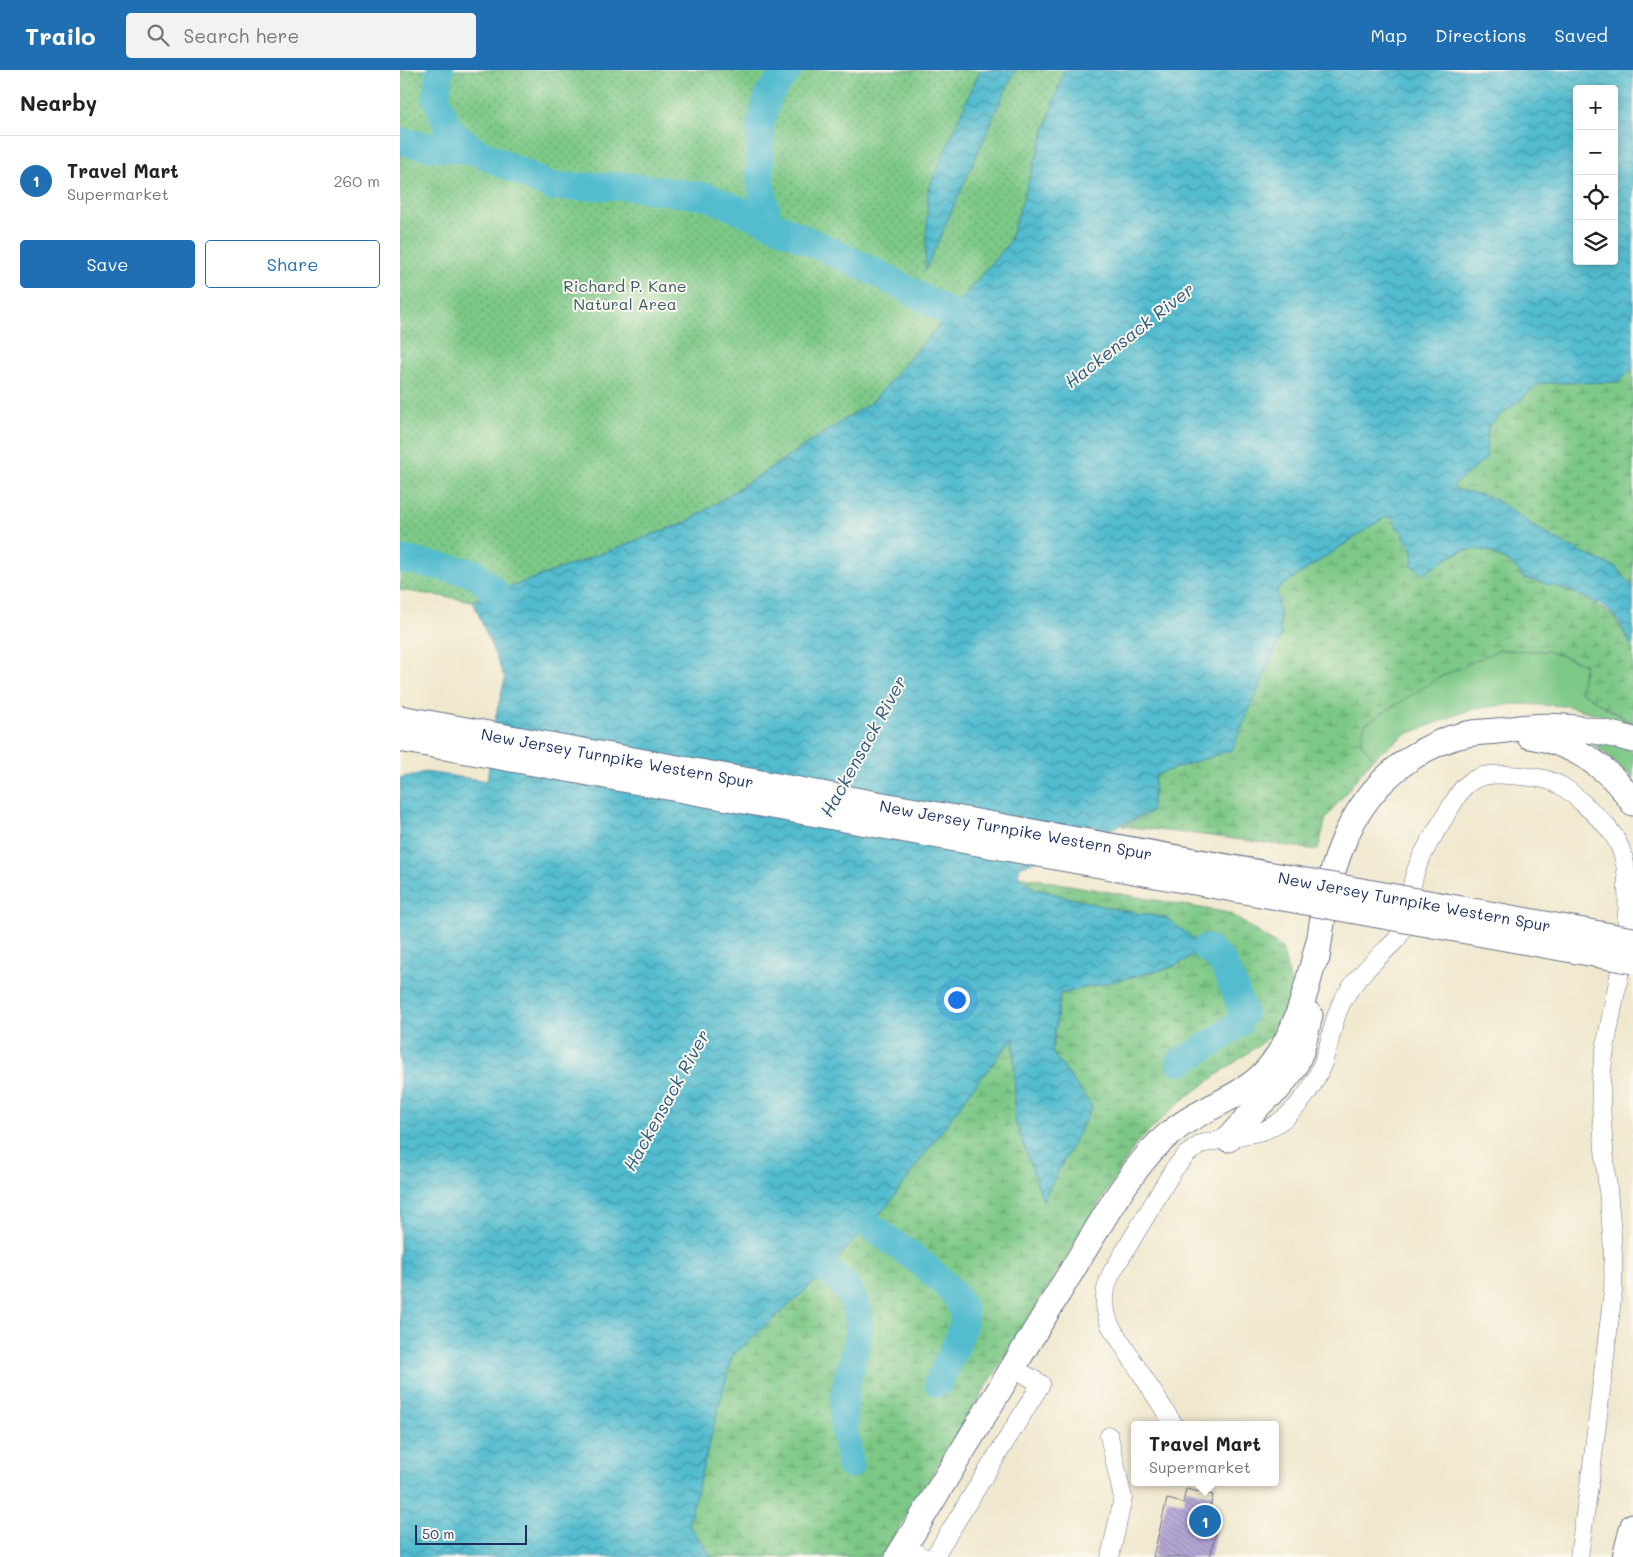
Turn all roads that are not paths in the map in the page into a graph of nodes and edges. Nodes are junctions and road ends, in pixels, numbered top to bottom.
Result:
1 (400, 718) edge
2 (1496, 731) junction
3 (400, 739) edge
4 (1633, 740) edge
5 (1633, 803) edge
6 (1633, 940) edge
7 (1319, 941) junction
8 (1633, 961) edge
9 (1228, 1139) junction
10 (1014, 1368) junction
11 (1171, 1421) edge
12 (1109, 1436) dead end
13 (1633, 1526) edge
14 (1633, 1531) edge
15 (909, 1553) edge
16 (934, 1557) edge
17 (1110, 1557) edge
18 (1579, 1557) edge
19 (1625, 1557) edge
20 (1633, 1557) edge

1 - 6 highway, New Jersey Turnpike Western Spur, bridge
2 - 4 highway
2 - 5 highway
2 - 7 highway
3 - 8 highway, New Jersey Turnpike Western Spur, bridge
7 - 9 highway
7 - 10 highway
9 - 11 lane
9 - 18 lane
10 - 15 highway
10 - 16 lane
12 - 17 lane
13 - 19 highway
14 - 20 highway

